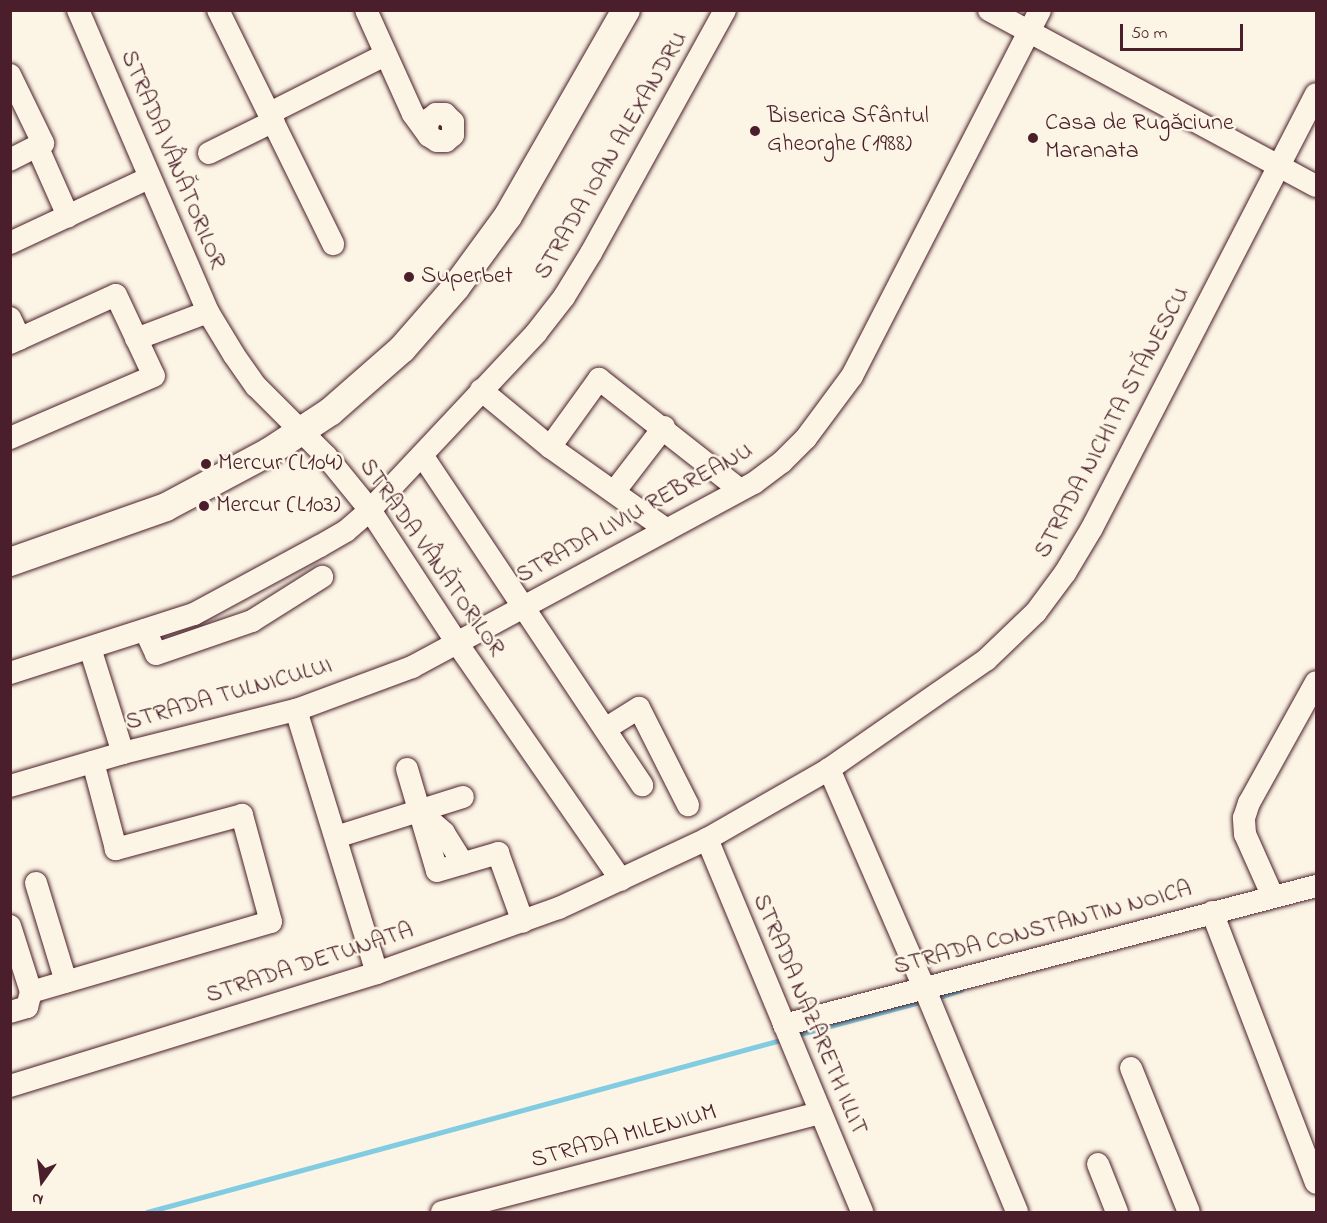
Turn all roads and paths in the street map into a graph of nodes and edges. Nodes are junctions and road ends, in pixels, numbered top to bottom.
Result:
1 (78, 10) edge
2 (219, 10) edge
3 (366, 10) edge
4 (626, 10) edge
5 (725, 10) edge
6 (989, 10) edge
7 (1040, 10) edge
8 (1029, 32) junction
9 (385, 55) junction
10 (10, 75) edge
11 (1317, 94) edge
12 (272, 117) junction
13 (424, 121) dead end
14 (37, 146) junction
15 (209, 153) dead end
16 (10, 160) edge
17 (1279, 166) junction
18 (149, 178) junction
19 (1317, 186) edge
20 (68, 216) junction
21 (10, 243) edge
22 (333, 244) dead end
23 (208, 312) junction
24 (10, 318) edge
25 (136, 339) junction
26 (15, 341) edge
27 (481, 390) junction
28 (664, 428) junction
29 (301, 433) junction
30 (10, 438) edge
31 (550, 447) junction
32 (422, 455) junction
33 (740, 490) junction
34 (614, 492) junction
35 (370, 510) junction
36 (667, 530) junction
37 (10, 562) edge
38 (322, 578) dead end
39 (525, 607) junction
40 (145, 630) junction
41 (457, 643) junction
42 (90, 648) junction
43 (10, 673) edge
44 (1317, 682) edge
45 (296, 710) junction
46 (605, 729) junction
47 (123, 753) junction
48 (93, 762) junction
49 (407, 769) dead end
50 (829, 769) junction
51 (642, 785) dead end
52 (10, 786) edge
53 (463, 797) dead end
54 (688, 805) dead end
55 (419, 811) junction
56 (336, 837) junction
57 (706, 839) junction
58 (621, 880) junction
59 (36, 883) dead end
60 (1317, 885) edge
61 (1273, 897) junction
62 (1212, 912) junction
63 (523, 922) junction
64 (10, 926) edge
65 (377, 973) junction
66 (66, 982) junction
67 (924, 987) junction
68 (31, 992) junction
69 (10, 1012) edge
70 (788, 1035) junction
71 (1131, 1068) dead end
72 (10, 1086) edge
73 (820, 1113) junction
74 (1098, 1164) dead end
75 (1317, 1183) edge
76 (442, 1212) edge
77 (862, 1212) edge
78 (1017, 1212) edge
79 (1117, 1212) edge
80 (1189, 1212) edge

1 - 18 street, STRADA VÂNĂTORILOR
2 - 12 street
3 - 9 street
4 - 29 main road
5 - 27 street, STRADA IOAN ALEXANDRU
6 - 8 street
7 - 8 street, STRADA LIVIU REBREANU
8 - 17 street
8 - 33 street, STRADA LIVIU REBREANU
9 - 12 street
9 - 13 street
10 - 14 street
11 - 17 street, STRADA NICHITA STĂNESCU
12 - 15 street
12 - 22 street
14 - 16 street
14 - 20 street
17 - 19 street
17 - 50 street, STRADA NICHITA STĂNESCU
18 - 20 street
18 - 23 street, STRADA VÂNĂTORILOR
20 - 21 street
23 - 25 street
23 - 29 street, STRADA VÂNĂTORILOR
24 - 26 street
25 - 26 street
25 - 30 street
27 - 31 street
27 - 32 street, STRADA IOAN ALEXANDRU
28 - 31 street
28 - 33 street
28 - 34 street
29 - 35 street, STRADA VÂNĂTORILOR
29 - 37 main road
31 - 34 street
32 - 35 street, STRADA IOAN ALEXANDRU
32 - 39 street
33 - 36 street, STRADA LIVIU REBREANU
34 - 36 street
35 - 40 street, STRADA IOAN ALEXANDRU
35 - 41 street, STRADA VÂNĂTORILOR
36 - 39 street, STRADA LIVIU REBREANU
38 - 40 street
39 - 41 street, STRADA LIVIU REBREANU
39 - 46 street
40 - 42 street, STRADA IOAN ALEXANDRU
41 - 45 street, STRADA TULNICULUI
41 - 58 street, STRADA VÂNĂTORILOR
42 - 43 street, STRADA IOAN ALEXANDRU
42 - 47 street
44 - 61 street
45 - 47 street, STRADA TULNICULUI
45 - 56 street
46 - 51 street
46 - 54 street
47 - 48 street, STRADA TULNICULUI
48 - 52 street, STRADA TULNICULUI
48 - 66 street
49 - 55 street
50 - 57 street, STRADA NICHITA STĂNESCU
50 - 67 street
53 - 55 street
55 - 56 street
55 - 63 street
56 - 65 street
57 - 58 street, STRADA NICHITA STĂNESCU
57 - 70 street, STRADA NAZARETH ILLIT
58 - 63 street, STRADA DETUNATA
59 - 66 street
60 - 61 street, STRADA CONSTANTIN NOICA
61 - 62 street, STRADA CONSTANTIN NOICA
62 - 67 street, STRADA CONSTANTIN NOICA
62 - 75 street
63 - 65 street, STRADA DETUNATA
64 - 68 street
65 - 72 street, STRADA DETUNATA
66 - 68 street
67 - 70 street, STRADA CONSTANTIN NOICA
67 - 78 street
68 - 69 street
70 - 73 street, STRADA NAZARETH ILLIT
71 - 80 street
73 - 76 street, STRADA MILENIUM
73 - 77 street, STRADA NAZARETH ILLIT
74 - 79 street

